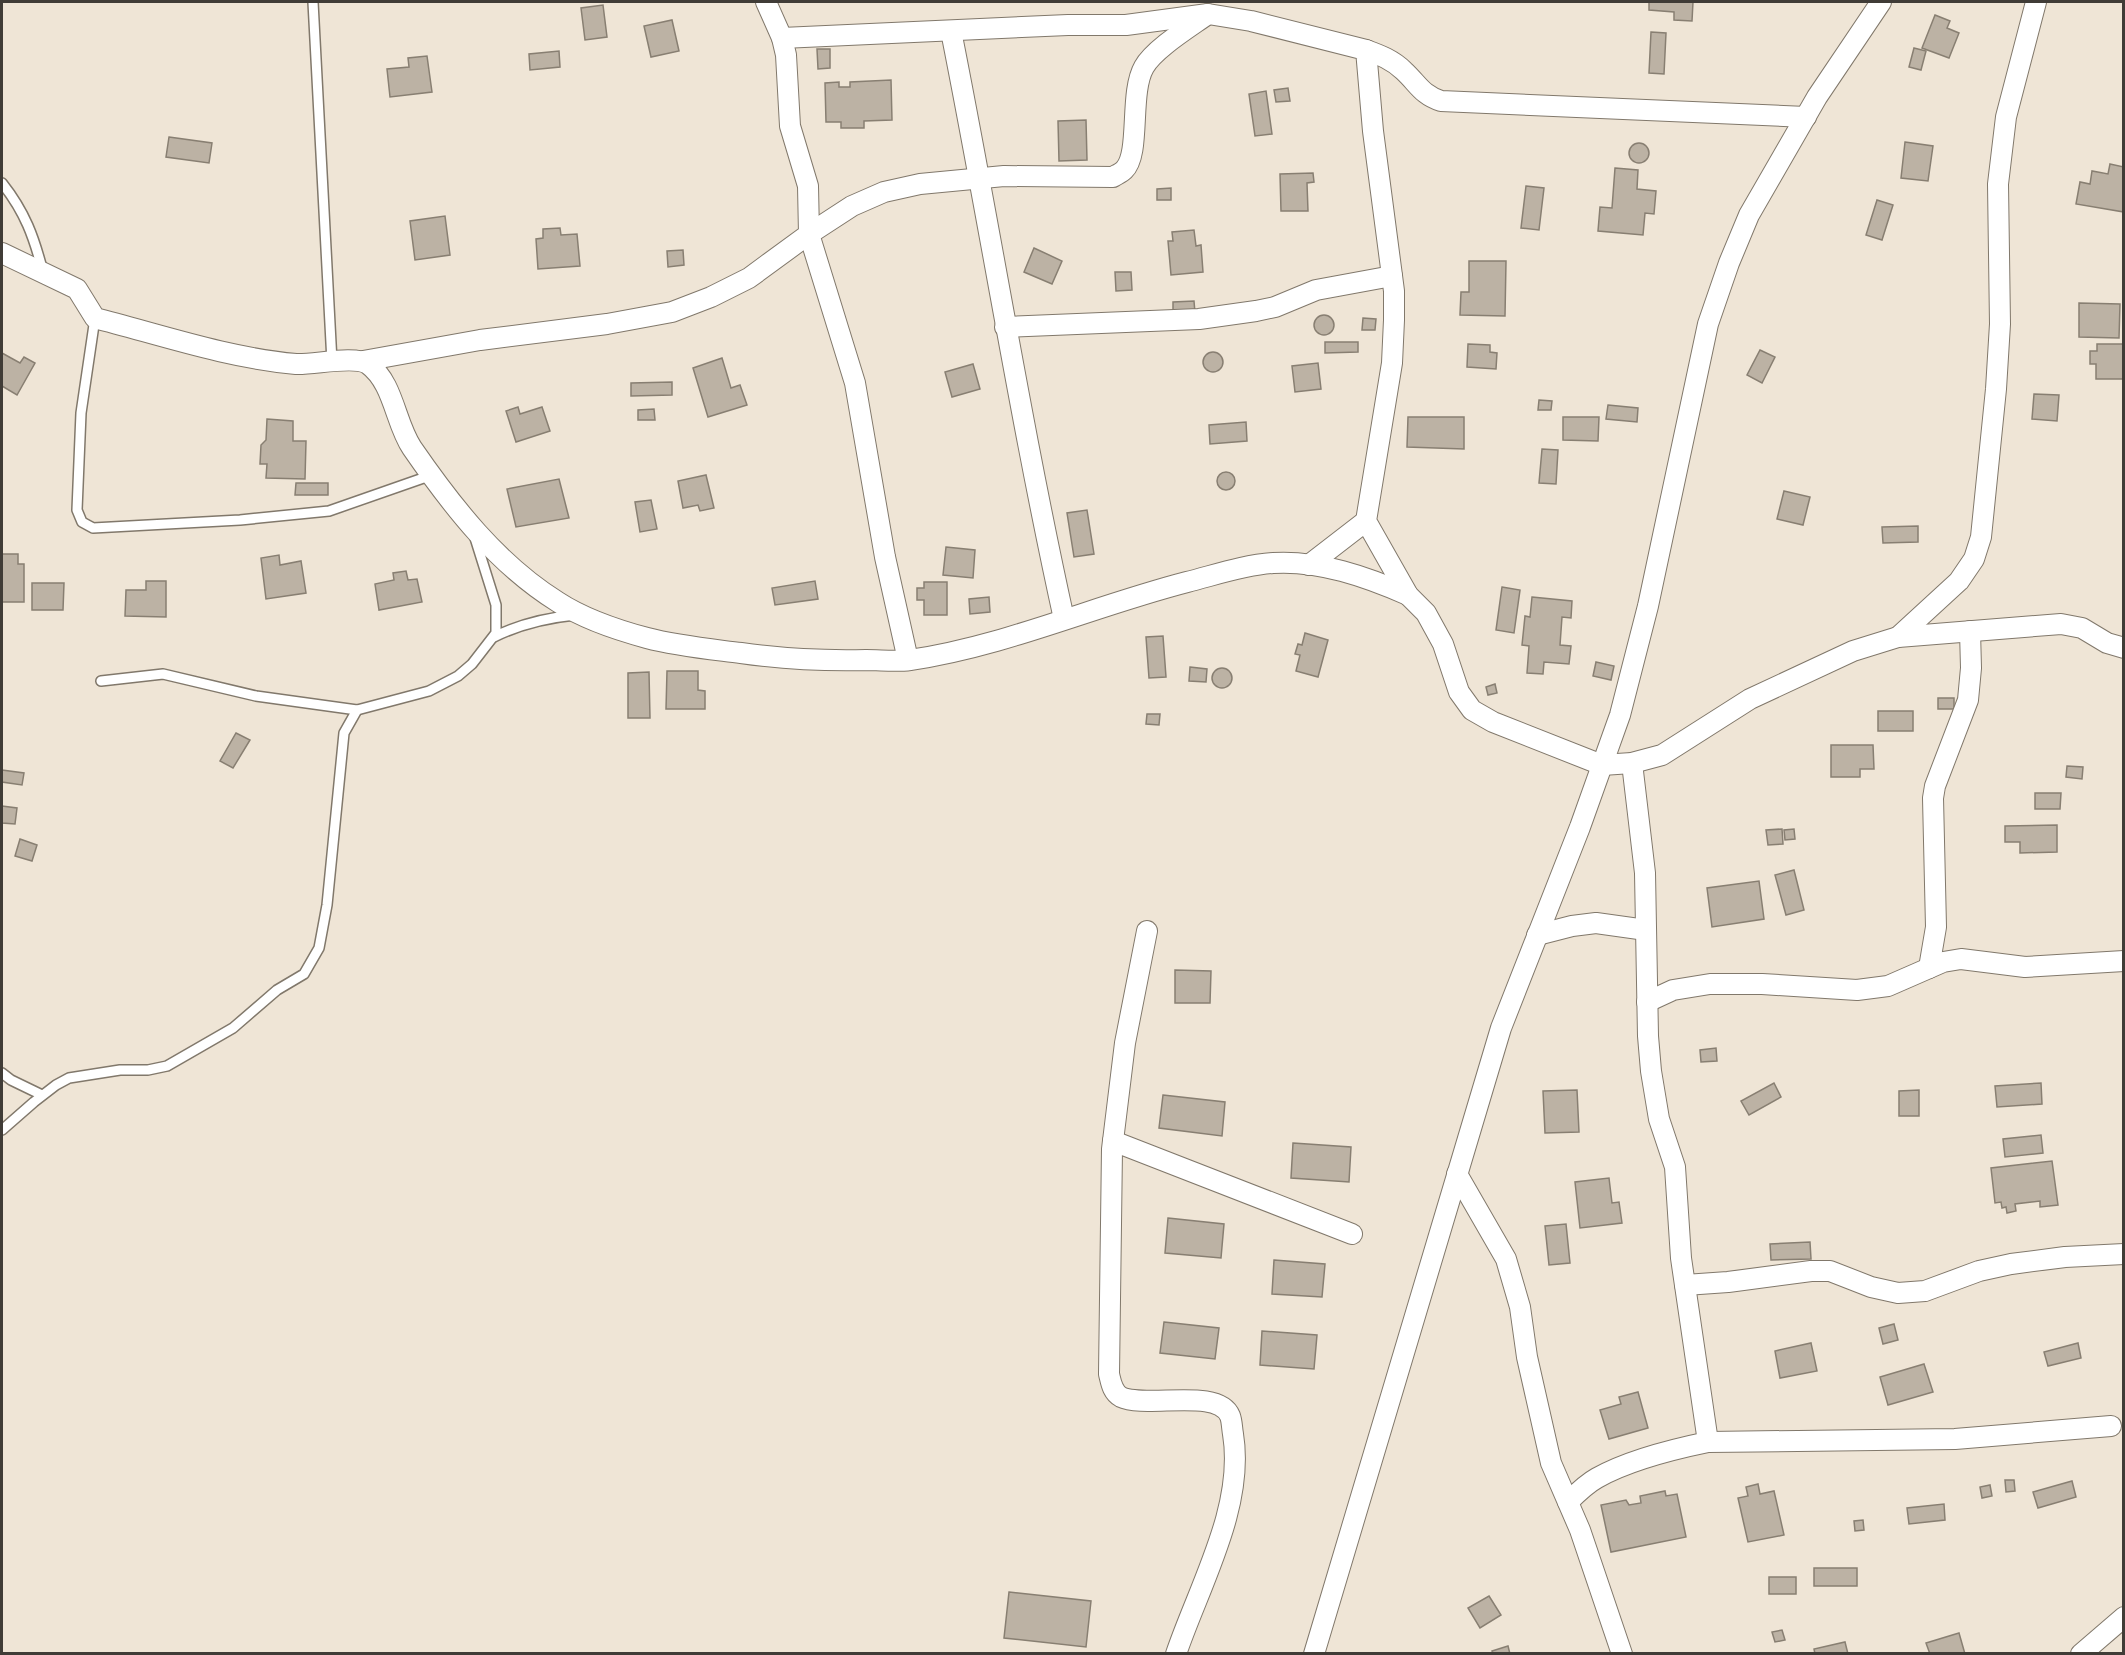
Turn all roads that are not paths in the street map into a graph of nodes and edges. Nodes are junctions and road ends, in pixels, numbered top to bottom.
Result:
1 (313, 2) edge
2 (766, 2) edge
3 (1881, 2) edge
4 (2036, 2) edge
5 (1208, 14) junction
6 (951, 31) junction
7 (782, 38) junction
8 (1366, 50) junction
9 (1806, 117) junction
10 (980, 179) junction
11 (2, 183) edge
12 (809, 234) junction
13 (2, 253) edge
14 (44, 272) junction
15 (1392, 276) junction
16 (95, 318) junction
17 (1005, 327) junction
18 (363, 361) junction
19 (332, 362) junction
20 (433, 475) junction
21 (1366, 521) junction
22 (471, 527) junction
23 (1309, 564) junction
24 (1408, 595) junction
25 (581, 614) junction
26 (1064, 620) junction
27 (1970, 631) junction
28 (494, 637) junction
29 (1898, 637) junction
30 (2124, 648) edge
31 (908, 660) junction
32 (101, 681) dead end
33 (357, 710) junction
34 (1632, 763) junction
35 (1602, 765) junction
36 (1646, 930) junction
37 (1147, 931) dead end
38 (1537, 935) junction
39 (2124, 961) edge
40 (1929, 968) junction
41 (1647, 1002) junction
42 (2, 1073) edge
43 (42, 1095) junction
44 (2, 1130) edge
45 (1113, 1140) junction
46 (1457, 1174) junction
47 (1352, 1234) dead end
48 (2124, 1254) edge
49 (1685, 1285) junction
50 (2111, 1426) dead end
51 (1708, 1442) junction
52 (1568, 1502) junction
53 (2124, 1617) edge
54 (1176, 1653) edge
55 (1314, 1653) edge
56 (1622, 1653) edge
57 (2080, 1653) edge

1 - 19 lane
2 - 7 street
3 - 9 street
4 - 29 street
5 - 6 street
5 - 8 street
5 - 10 street
6 - 7 street
6 - 10 street
7 - 12 street
8 - 9 street
8 - 15 street
9 - 35 street
10 - 12 street
10 - 17 street
11 - 14 lane
12 - 18 street
12 - 31 street
13 - 14 street
14 - 16 street
15 - 17 street
15 - 21 street
16 - 19 street
16 - 20 lane
17 - 26 street
18 - 19 street
18 - 20 street
20 - 22 street
21 - 23 street
21 - 24 street
22 - 25 street
22 - 28 lane
23 - 24 street
23 - 26 street
24 - 35 street
25 - 28 lane
25 - 31 street
26 - 31 street
27 - 29 street
27 - 30 street
27 - 40 street
28 - 33 lane
29 - 34 street
32 - 33 lane
33 - 43 lane
34 - 35 street
34 - 36 street
35 - 38 street
36 - 38 street
36 - 41 street
37 - 45 street
38 - 46 street
39 - 40 street
40 - 41 street
41 - 49 street
42 - 43 lane
43 - 44 lane
45 - 47 street
45 - 54 street
46 - 52 street
46 - 55 street
48 - 49 street
49 - 51 street
50 - 51 street
51 - 52 street
52 - 56 street
53 - 57 street

